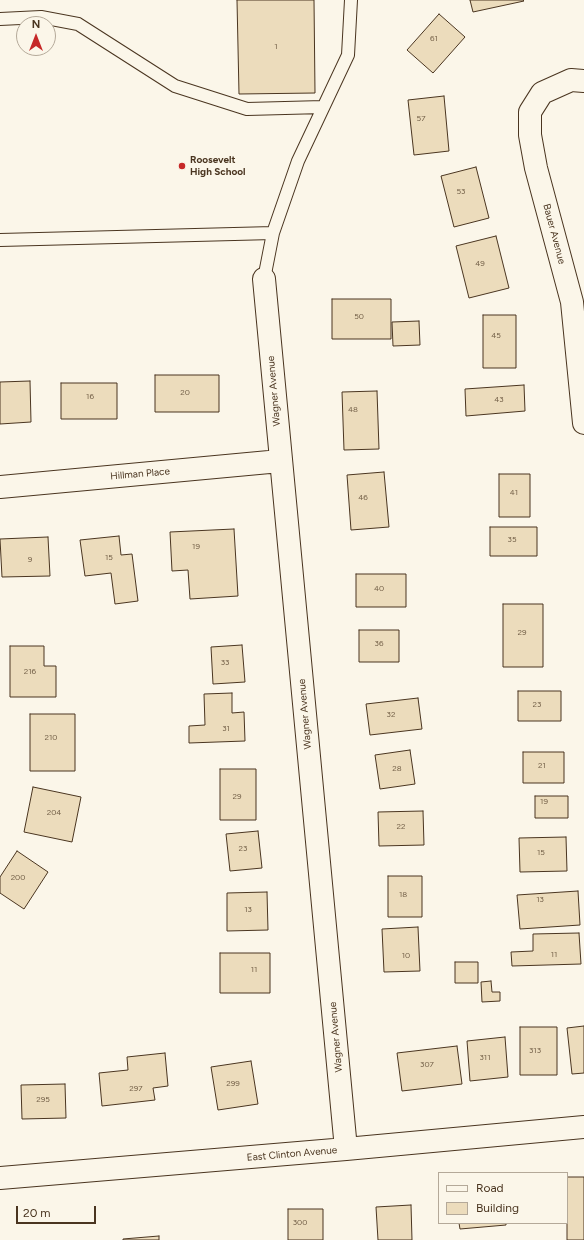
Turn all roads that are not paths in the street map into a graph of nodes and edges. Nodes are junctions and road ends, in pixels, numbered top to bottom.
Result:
1 (351, 0) edge
2 (0, 18) edge
3 (584, 81) edge
4 (323, 107) junction
5 (274, 234) junction
6 (0, 240) edge
7 (264, 278) joint
8 (578, 311) edge
9 (584, 423) edge
10 (280, 461) junction
11 (0, 487) edge
12 (584, 1127) edge
13 (346, 1149) junction
14 (0, 1178) edge

1 - 4 lane
2 - 4 lane
3 - 8 street, Bauer Avenue
4 - 5 lane
5 - 6 lane
5 - 7 lane
7 - 10 street, Wagner Avenue
8 - 9 street, Bauer Avenue
10 - 11 street, Hillman Place
10 - 13 street, Wagner Avenue
12 - 13 street, East Clinton Avenue
13 - 14 street, East Clinton Avenue

